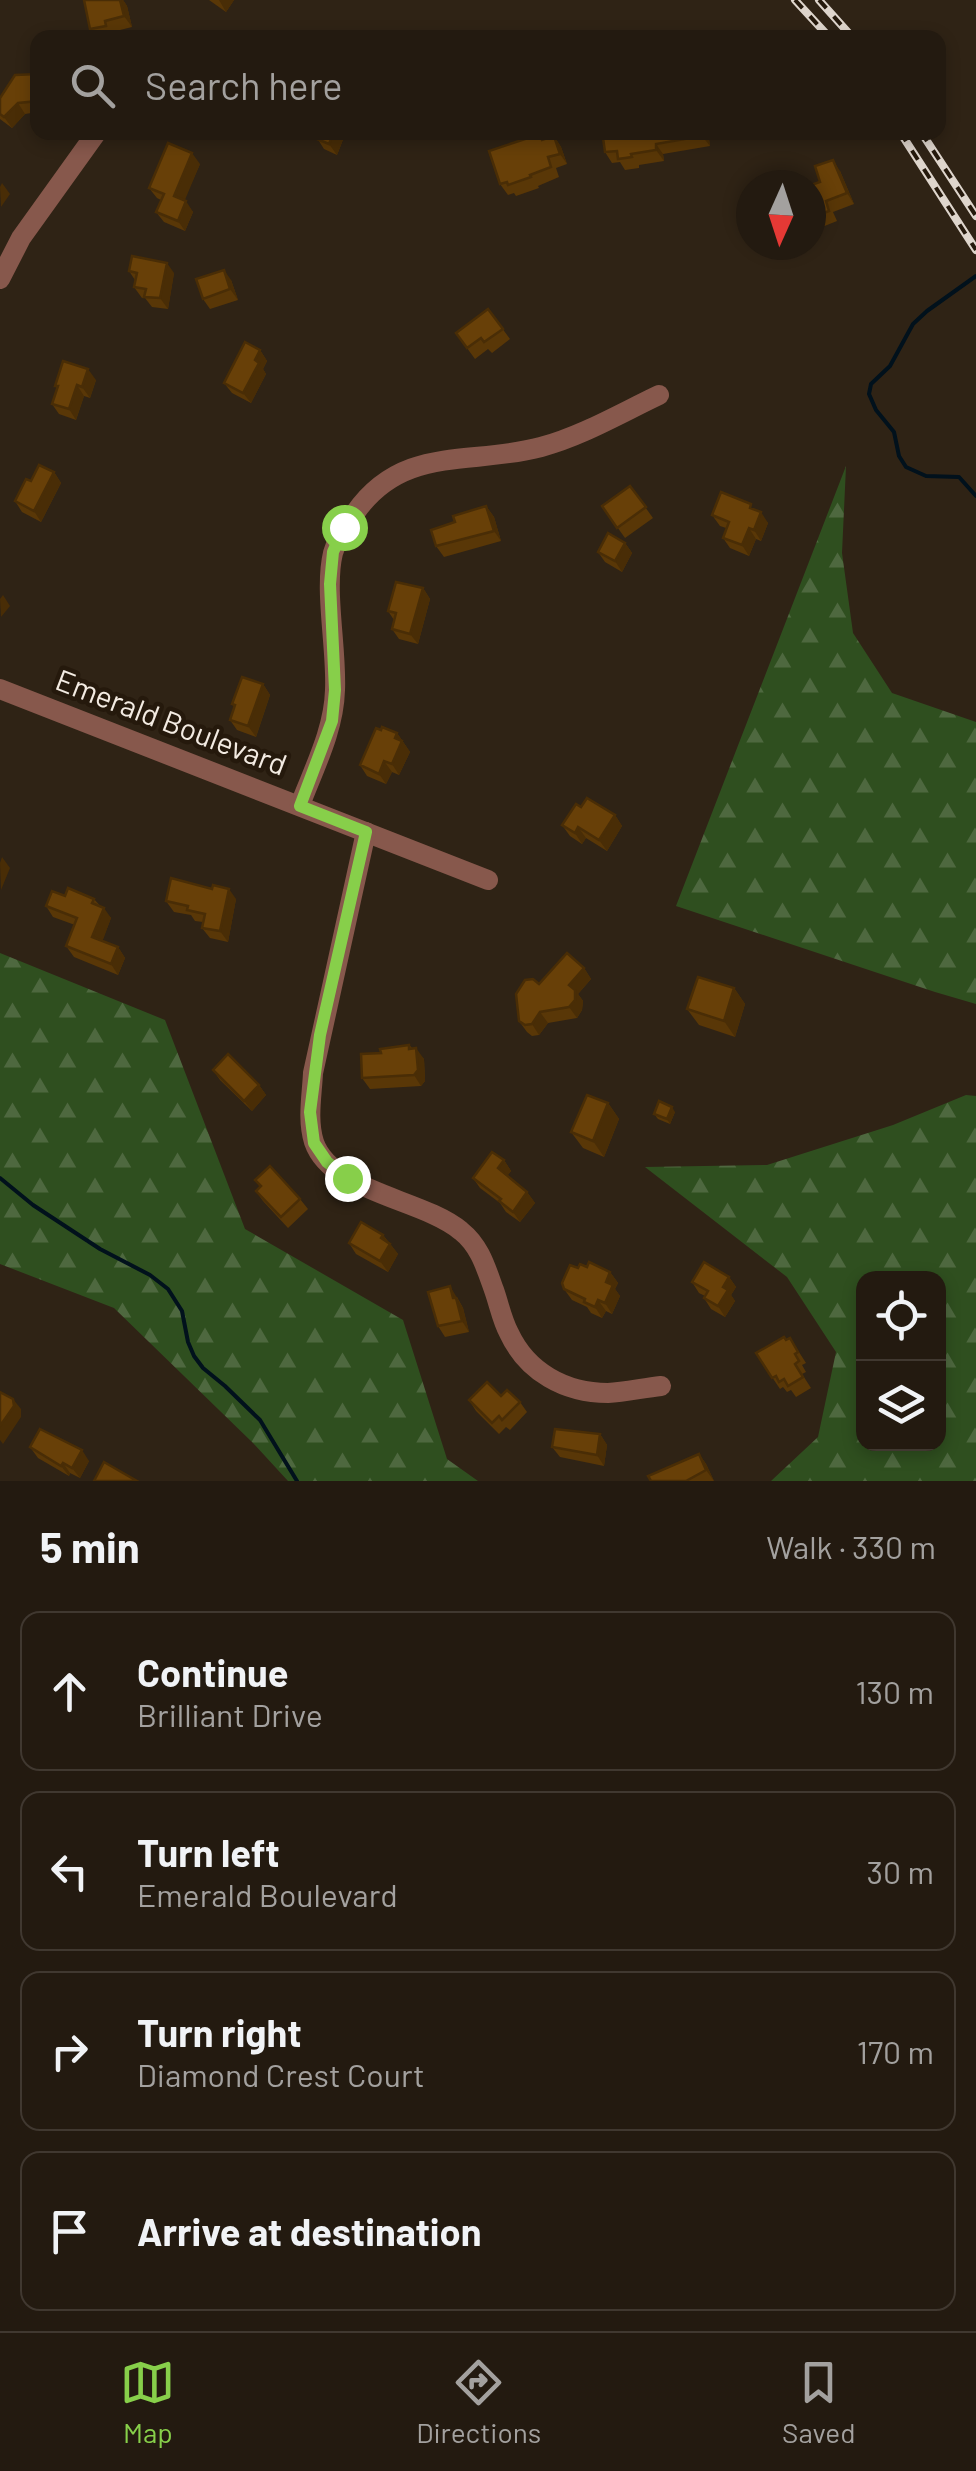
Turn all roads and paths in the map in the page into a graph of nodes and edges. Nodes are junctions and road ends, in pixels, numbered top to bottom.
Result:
1 (91, 140) edge
2 (0, 278) edge
3 (659, 395) dead end
4 (0, 688) edge
5 (300, 806) junction
6 (366, 832) junction
7 (488, 880) dead end
8 (661, 1386) dead end

1 - 2 street
3 - 5 street
4 - 5 street, Emerald Boulevard
5 - 6 street, Emerald Boulevard
6 - 7 street, Emerald Boulevard
6 - 8 street

